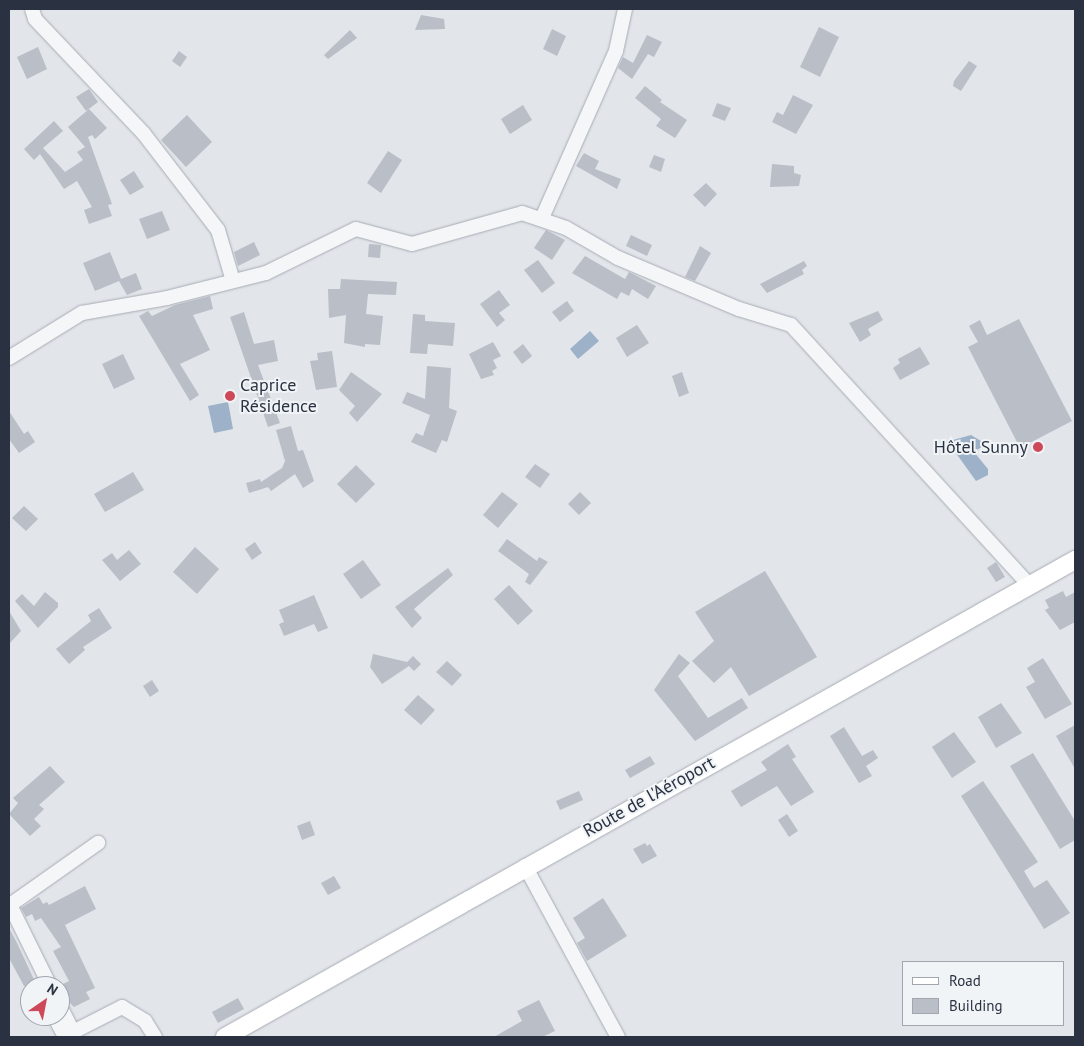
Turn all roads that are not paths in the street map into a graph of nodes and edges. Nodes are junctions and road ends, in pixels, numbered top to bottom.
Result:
1 (32, 9) edge
2 (625, 9) edge
3 (542, 218) junction
4 (233, 281) junction
5 (9, 358) edge
6 (1075, 560) edge
7 (1029, 585) junction
8 (98, 843) dead end
9 (525, 866) junction
10 (9, 904) edge
11 (9, 922) edge
12 (35, 976) edge
13 (45, 976) edge
14 (70, 1026) edge
15 (152, 1032) edge
16 (225, 1037) edge
17 (618, 1037) edge

1 - 4 street
2 - 3 street
3 - 4 street
3 - 7 street
4 - 5 street
6 - 7 main road, Route de l'Aéroport
7 - 9 main road, Route de l'Aéroport
8 - 10 street
9 - 16 main road, Route de l'Aéroport
9 - 17 street
10 - 13 street
11 - 12 street
14 - 15 street

